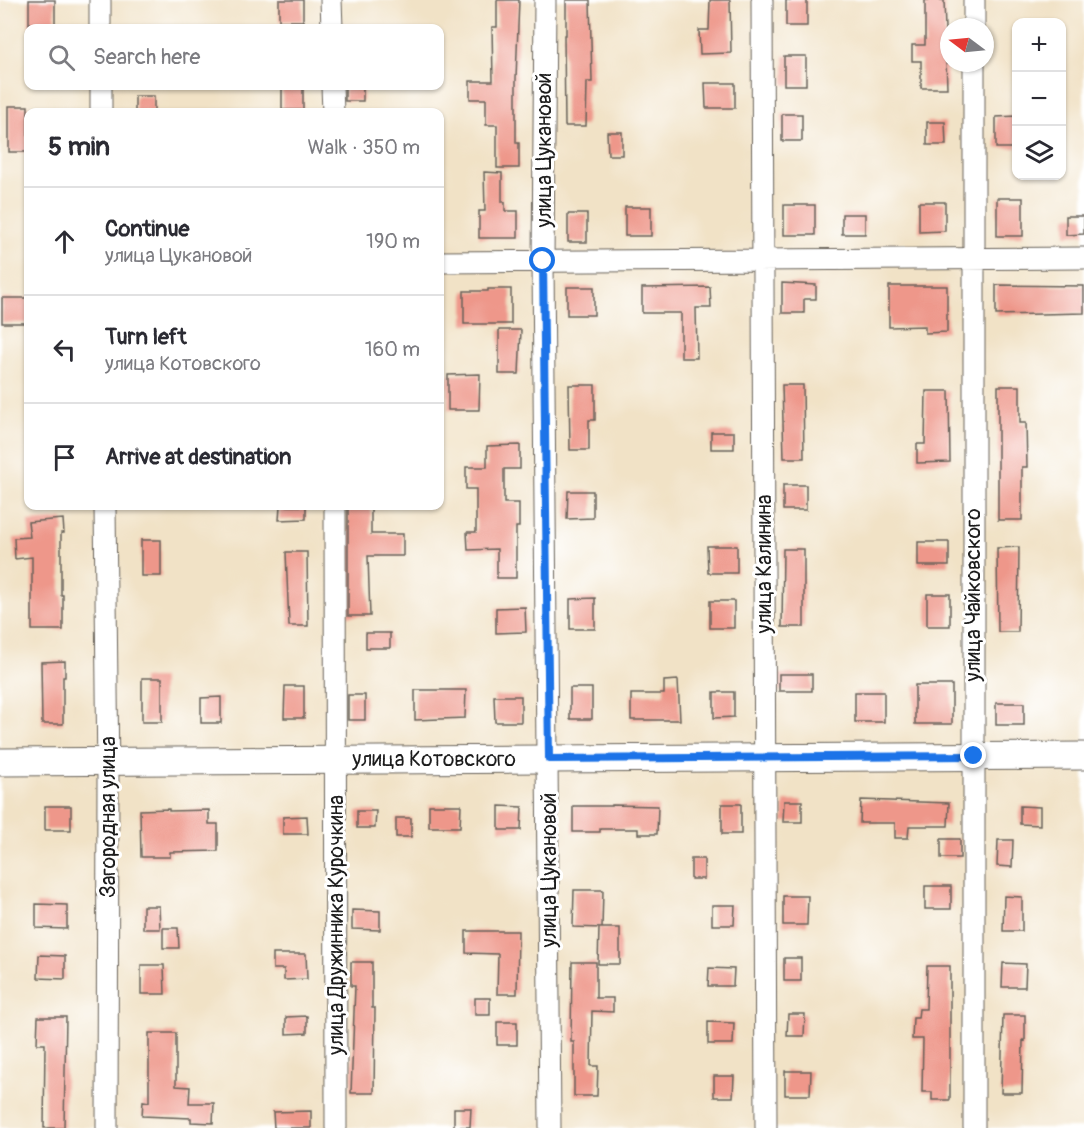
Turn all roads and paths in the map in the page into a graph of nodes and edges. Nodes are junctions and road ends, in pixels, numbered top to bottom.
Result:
1 (100, 0) edge
2 (331, 0) edge
3 (545, 0) edge
4 (762, 0) edge
5 (974, 0) edge
6 (974, 18) edge
7 (100, 24) edge
8 (332, 24) edge
9 (974, 72) edge
10 (101, 90) edge
11 (332, 90) edge
12 (101, 108) edge
13 (333, 108) edge
14 (973, 258) junction
15 (1084, 258) edge
16 (762, 260) junction
17 (543, 261) junction
18 (444, 262) edge
19 (105, 510) edge
20 (335, 510) edge
21 (974, 756) junction
22 (1084, 756) edge
23 (764, 758) junction
24 (549, 759) junction
25 (336, 760) junction
26 (108, 761) junction
27 (0, 762) edge
28 (107, 1128) edge
29 (336, 1128) edge
30 (550, 1128) edge
31 (766, 1128) edge
32 (974, 1128) edge

1 - 7 street
2 - 8 street
3 - 17 street, улица Цукановой
4 - 16 street, улица Калинина
5 - 6 street
9 - 14 street, улица Чайковского
10 - 12 street
11 - 13 street
14 - 15 street
14 - 16 street
14 - 21 street, улица Чайковского
16 - 17 street
16 - 23 street, улица Калинина
17 - 18 street
17 - 24 street, улица Цукановой
19 - 26 street, Загородная улица
20 - 25 street, улица Дружинника Курочкина
21 - 22 street, улица Котовского
21 - 23 street, улица Котовского
21 - 32 street, улица Чайковского
23 - 24 street, улица Котовского
23 - 31 street, улица Калинина
24 - 25 street, улица Котовского
24 - 30 street, улица Цукановой
25 - 26 street, улица Котовского
25 - 29 street, улица Дружинника Курочкина
26 - 27 street, улица Котовского
26 - 28 street, Загородная улица

